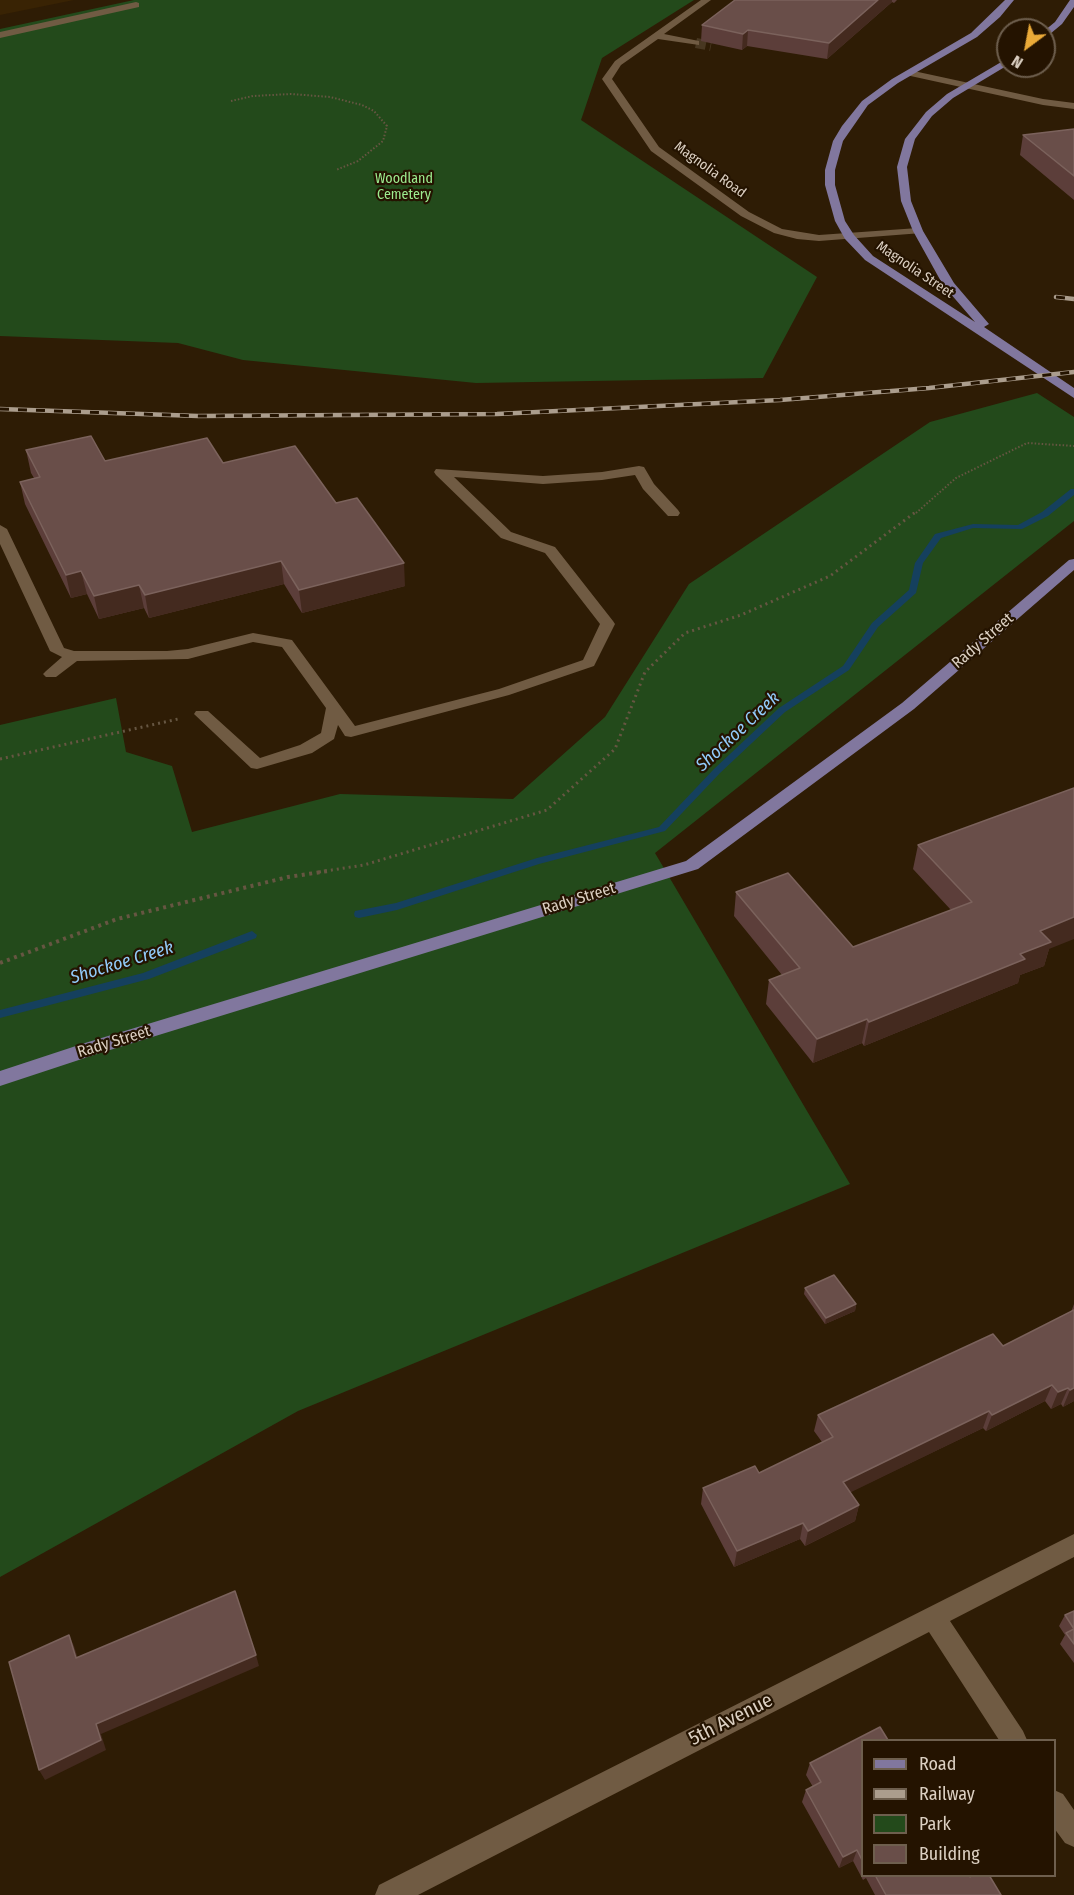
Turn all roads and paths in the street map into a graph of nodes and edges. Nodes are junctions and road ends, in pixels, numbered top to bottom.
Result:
1 (707, 0) edge
2 (1010, 0) edge
3 (1074, 0) edge
4 (136, 5) dead end
5 (1056, 26) edge
6 (0, 35) edge
7 (658, 36) junction
8 (696, 43) tunnel mouth
9 (996, 68) edge
10 (909, 73) junction
11 (965, 86) junction
12 (231, 101) dead end
13 (1074, 106) edge
14 (336, 170) dead end
15 (918, 231) junction
16 (849, 237) junction
17 (1001, 343) junction
18 (1074, 394) edge
19 (1074, 446) edge
20 (673, 513) dead end
21 (0, 529) edge
22 (1074, 563) edge
23 (73, 656) junction
24 (51, 674) dead end
25 (334, 708) junction
26 (202, 714) joint
27 (0, 759) edge
28 (0, 963) edge
29 (0, 1079) edge
30 (1074, 1545) edge
31 (933, 1617) junction
32 (1013, 1739) edge
33 (1056, 1806) edge
34 (1074, 1834) edge
35 (389, 1895) edge

1 - 7 street, Magnolia Road
2 - 10 main road, Magnolia Street
3 - 5 main road
4 - 6 street
7 - 8 street
7 - 16 street, Magnolia Road
9 - 11 main road, Magnolia Street
10 - 11 street
10 - 16 main road, Magnolia Street
11 - 13 street
11 - 15 main road, Magnolia Street
12 - 14 path
15 - 16 street, Magnolia Road
15 - 17 main road, Magnolia Street
16 - 17 main road, Magnolia Street
17 - 18 main road, Magnolia Street
19 - 28 path
20 - 25 street
21 - 23 street
22 - 29 main road, Rady Street
23 - 24 street
23 - 25 street
25 - 26 street
26 - 27 path
30 - 31 street, 5th Avenue
31 - 32 street
31 - 35 street, 5th Avenue
33 - 34 street

